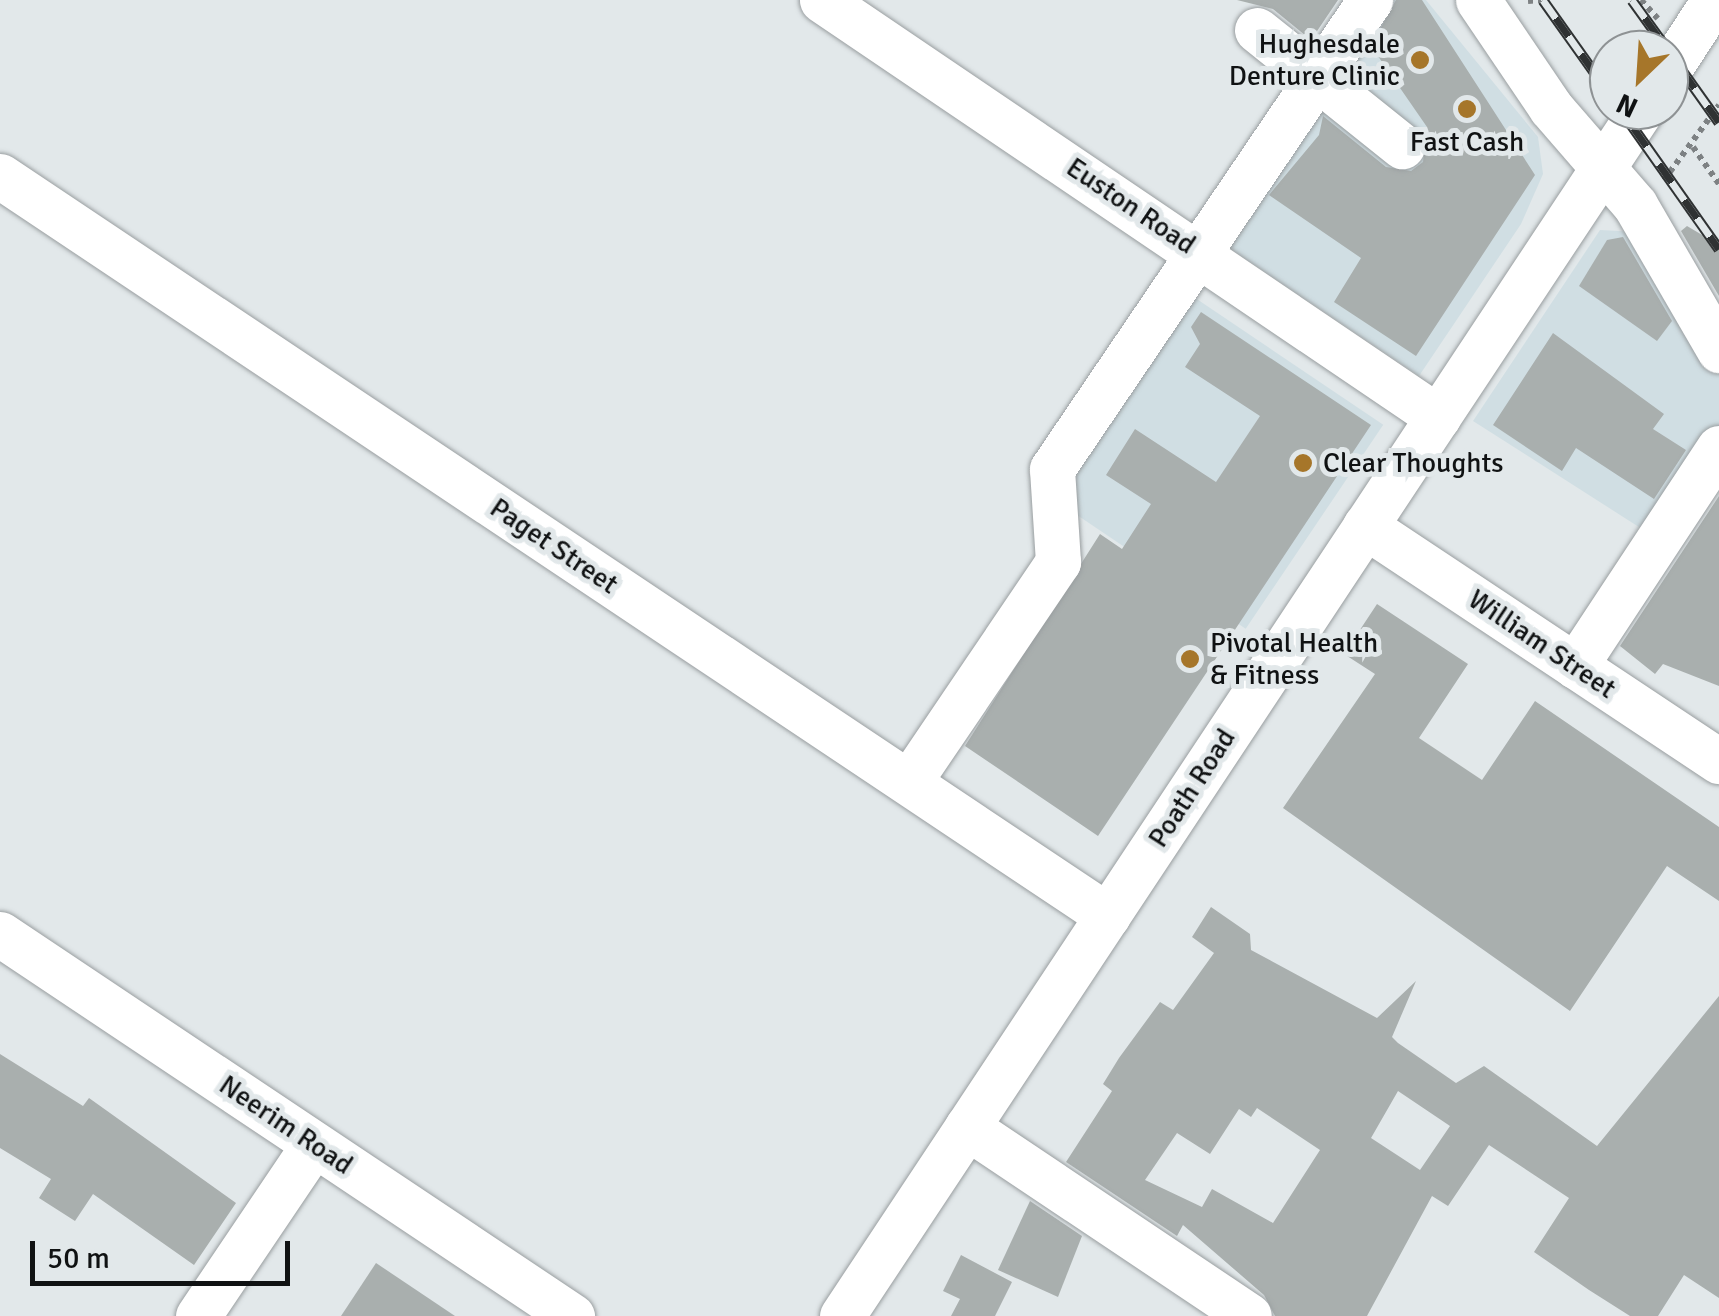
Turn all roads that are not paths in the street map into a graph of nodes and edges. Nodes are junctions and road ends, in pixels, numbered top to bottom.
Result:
1 (822, 0) edge
2 (1370, 0) edge
3 (1478, 0) edge
4 (1716, 1) edge
5 (1257, 30) dead end
6 (1689, 39) edge
7 (1316, 83) junction
8 (1626, 130) edge
9 (1402, 146) dead end
10 (1602, 166) junction
11 (0, 176) edge
12 (1203, 254) junction
13 (1719, 350) edge
14 (1438, 416) junction
15 (1719, 448) edge
16 (1365, 526) junction
17 (1575, 666) junction
18 (1719, 761) edge
19 (909, 782) junction
20 (1108, 916) junction
21 (6, 950) edge
22 (968, 1127) junction
23 (314, 1144) junction
24 (198, 1316) edge
25 (572, 1316) edge
26 (842, 1316) edge
27 (1249, 1316) edge

1 - 12 street, Euston Road
2 - 7 street
3 - 10 street
4 - 6 street
5 - 7 street
7 - 9 street
7 - 12 street
8 - 10 street, Poath Road
10 - 13 street
10 - 14 street, Poath Road
11 - 19 street, Paget Street
12 - 14 street, Euston Road
12 - 19 street
14 - 16 street, Poath Road
15 - 17 street
16 - 17 street, William Street
16 - 20 street, Poath Road
17 - 18 street, William Street
19 - 20 street, Paget Street
20 - 22 street, Poath Road
21 - 23 street, Neerim Road
22 - 26 street, Poath Road
22 - 27 street
23 - 24 street
23 - 25 street, Neerim Road

